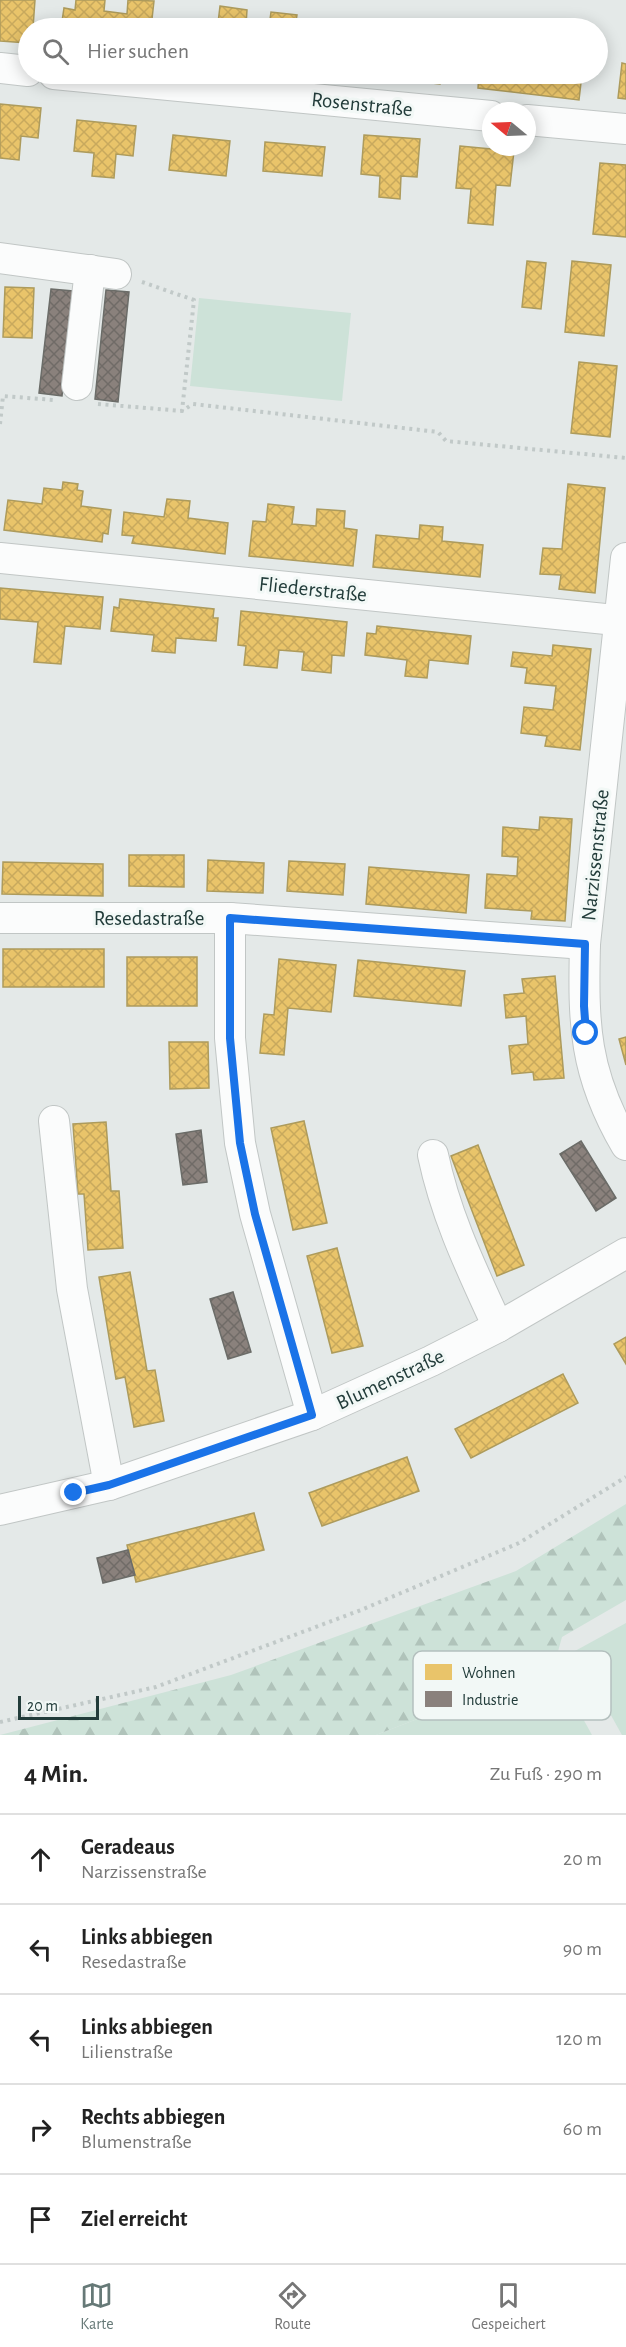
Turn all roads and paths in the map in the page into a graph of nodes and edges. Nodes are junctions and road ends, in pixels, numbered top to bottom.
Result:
1 (0, 68) edge
2 (18, 70) edge
3 (158, 84) edge
4 (482, 115) edge
5 (536, 121) edge
6 (626, 129) edge
7 (0, 258) edge
8 (103, 272) junction
9 (75, 396) junction
10 (182, 411) junction
11 (0, 424) edge
12 (626, 458) edge
13 (0, 558) edge
14 (626, 558) edge
15 (623, 621) edge
16 (0, 918) edge
17 (230, 918) junction
18 (585, 944) junction
19 (54, 1121) dead end
20 (626, 1145) edge
21 (433, 1155) dead end
22 (626, 1253) edge
23 (498, 1327) junction
24 (312, 1415) junction
25 (626, 1477) edge
26 (109, 1485) junction
27 (0, 1510) edge
28 (0, 1722) edge

1 - 2 street
3 - 4 street, Rosenstraße
5 - 6 street
7 - 8 street
8 - 9 street
8 - 10 path
9 - 10 path
9 - 11 path
10 - 12 path
13 - 15 street, Fliederstraße
14 - 15 street, Narzissenstraße
15 - 18 street, Narzissenstraße
16 - 17 street, Resedastraße
17 - 18 street, Resedastraße
17 - 24 street
18 - 20 street, Narzissenstraße
19 - 26 street
21 - 23 street
22 - 23 street, Blumenstraße
23 - 24 street, Blumenstraße
24 - 26 street, Blumenstraße
25 - 28 path
26 - 27 street, Blumenstraße

